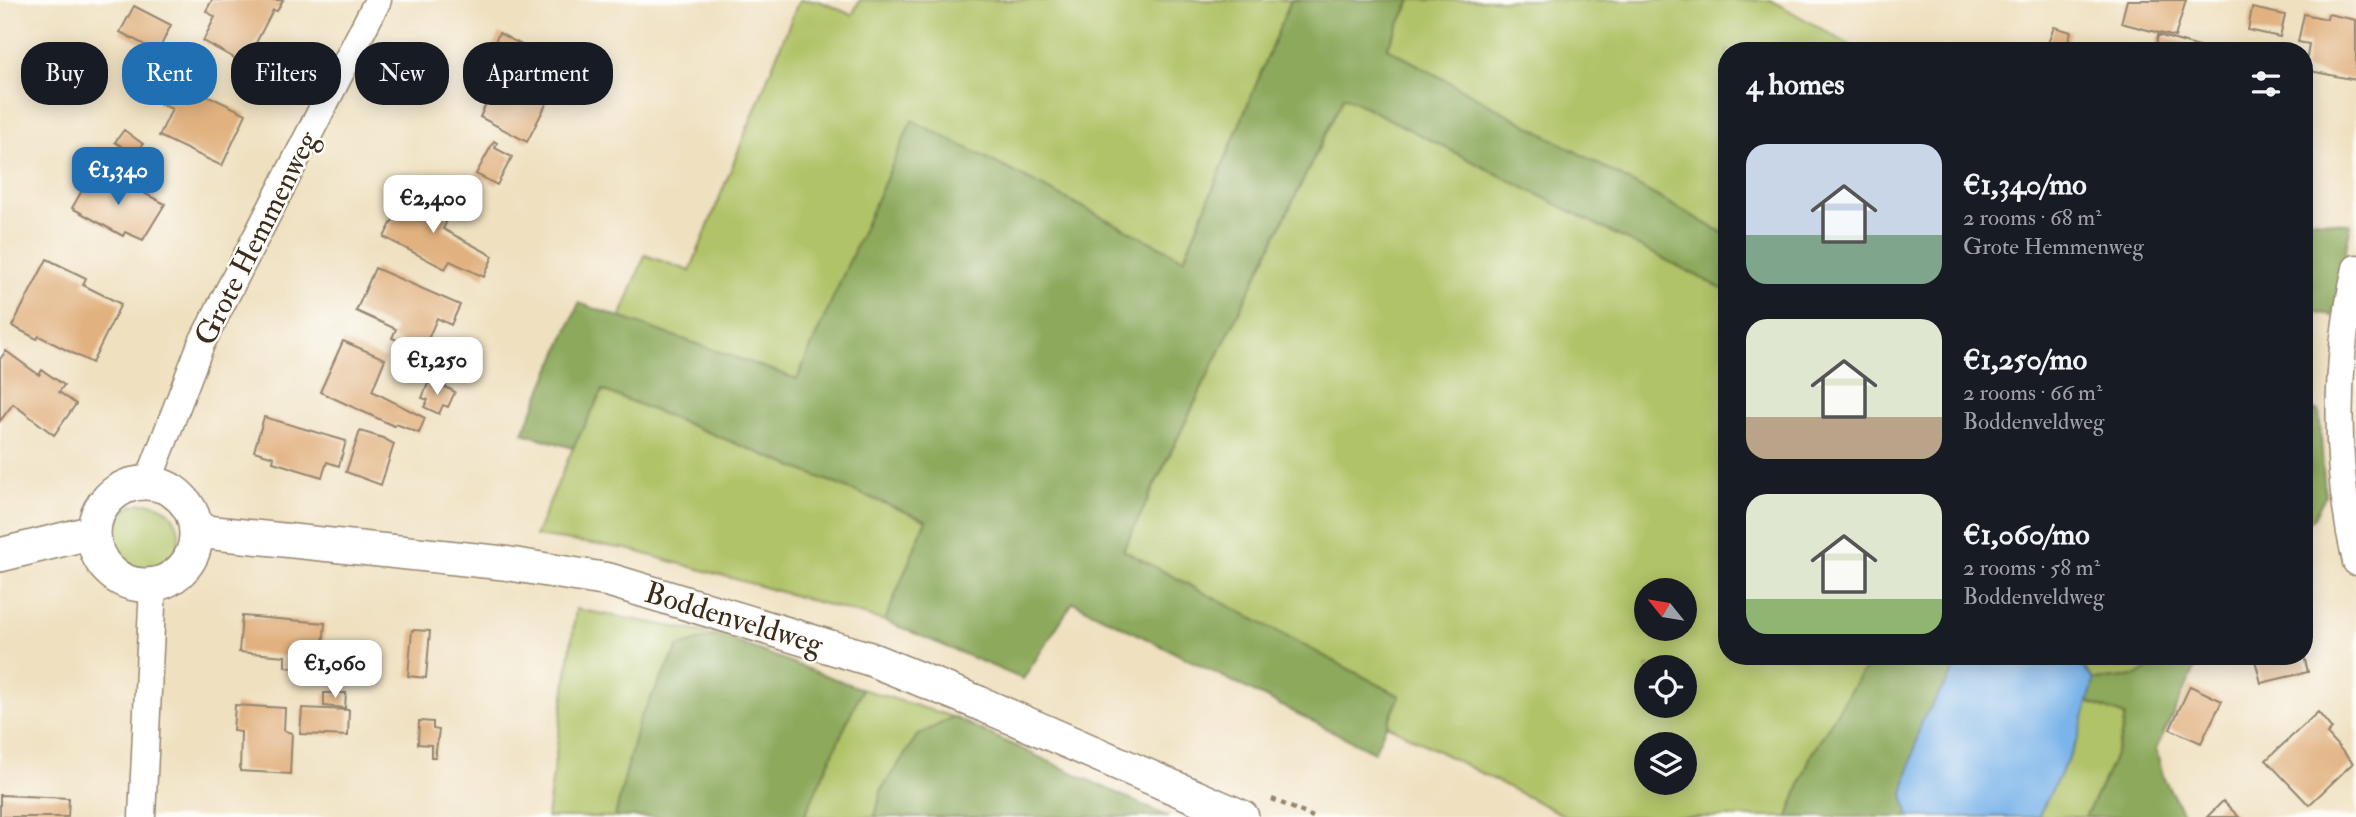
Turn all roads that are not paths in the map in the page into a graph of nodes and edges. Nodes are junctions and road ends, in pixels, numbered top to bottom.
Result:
1 (378, 0) edge
2 (2356, 268) edge
3 (148, 482) junction
4 (196, 531) junction
5 (93, 532) junction
6 (0, 555) edge
7 (2356, 562) edge
8 (153, 585) junction
9 (142, 817) edge
10 (1242, 817) edge

1 - 3 street, Grote Hemmenweg
2 - 7 street
3 - 4 street
3 - 5 street
4 - 8 street
4 - 10 street, Boddenveldweg
5 - 6 street
5 - 8 street
8 - 9 street

